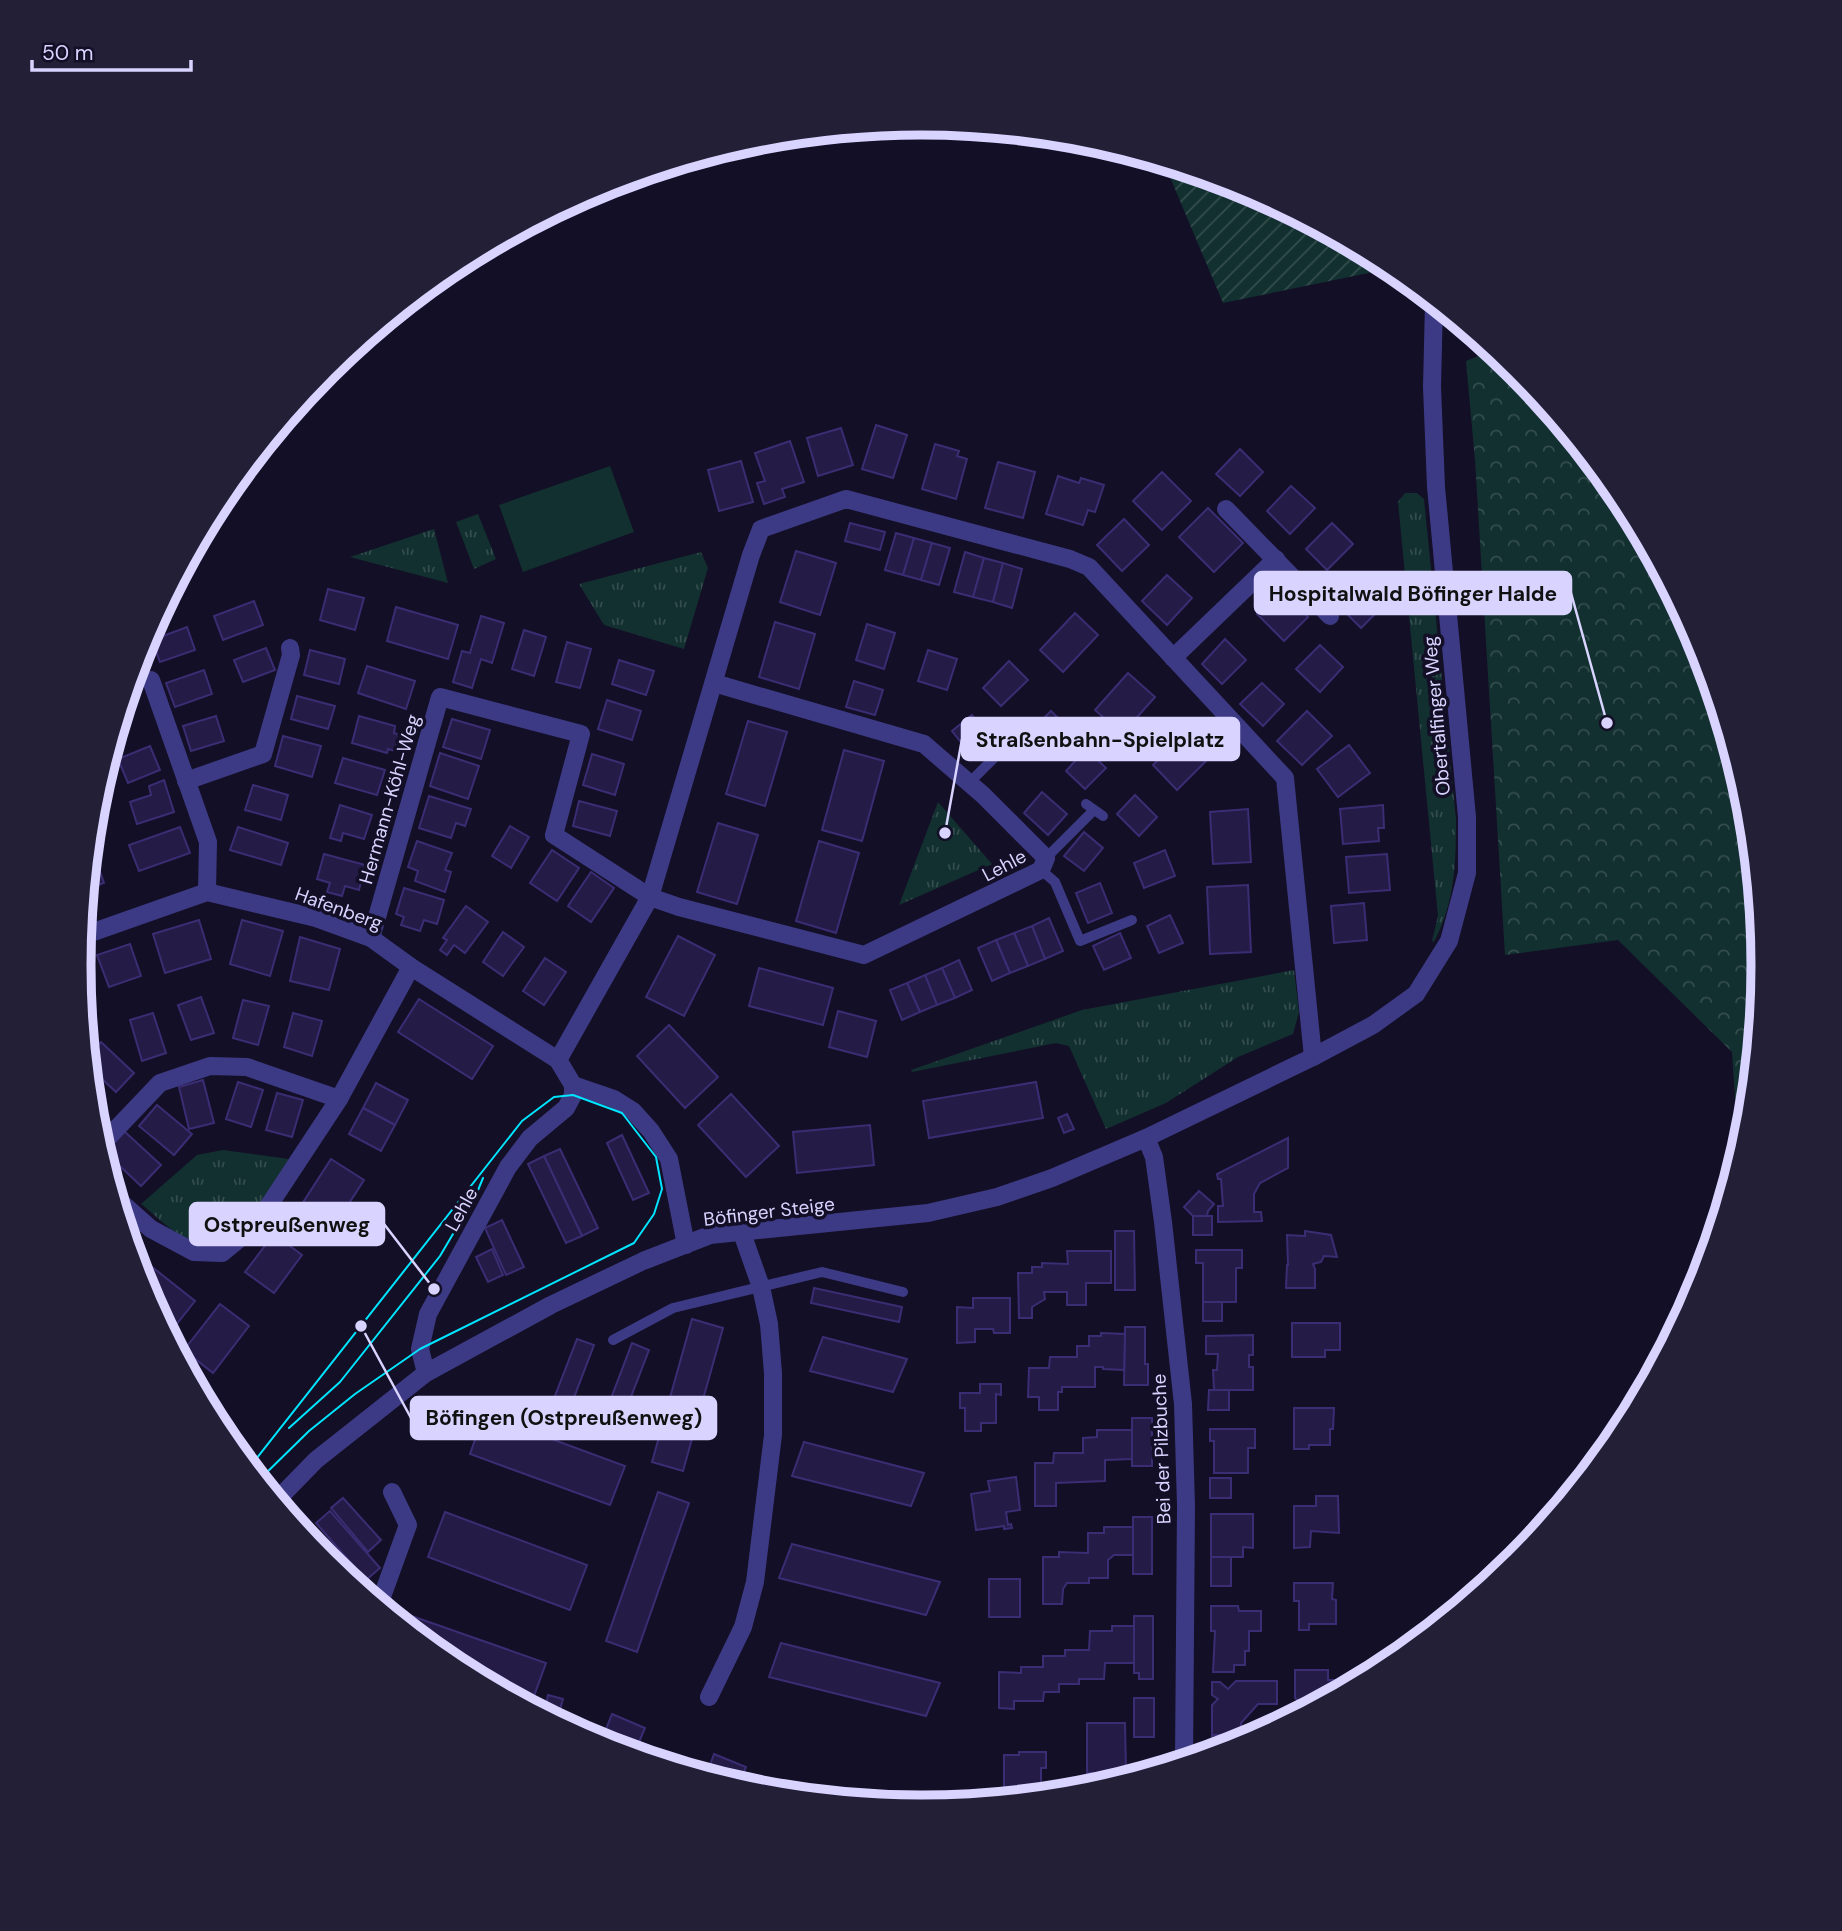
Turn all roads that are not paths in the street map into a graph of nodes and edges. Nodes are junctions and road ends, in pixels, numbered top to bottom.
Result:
1 (1434, 313) edge
2 (1226, 509) dead end
3 (1276, 559) junction
4 (1330, 616) dead end
5 (290, 648) dead end
6 (1173, 658) junction
7 (151, 680) dead end
8 (714, 683) junction
9 (1010, 726) dead end
10 (186, 781) junction
11 (969, 783) junction
12 (1094, 811) dead end
13 (1044, 864) junction
14 (207, 892) junction
15 (650, 897) junction
16 (1132, 919) dead end
17 (92, 932) edge
18 (371, 938) junction
19 (411, 967) junction
20 (1313, 1057) junction
21 (558, 1060) junction
22 (573, 1085) junction
23 (339, 1099) junction
24 (109, 1136) edge
25 (1146, 1138) junction
26 (127, 1207) edge
27 (743, 1233) junction
28 (686, 1245) junction
29 (761, 1287) junction
30 (903, 1292) dead end
31 (613, 1339) dead end
32 (426, 1373) junction
33 (392, 1492) dead end
34 (282, 1495) edge
35 (382, 1597) edge
36 (709, 1697) dead end
37 (1184, 1752) edge

1 - 20 street, Obertalfinger Weg
2 - 3 street
3 - 4 street
3 - 6 street
5 - 10 street
6 - 8 street
6 - 20 street
7 - 10 street
8 - 11 street, Lehle
8 - 15 street
9 - 11 lane
10 - 14 street
11 - 13 street, Lehle
12 - 13 lane
13 - 15 street, Lehle
13 - 16 lane
14 - 17 street
14 - 18 street, Hafenberg
15 - 18 street, Hermann-Köhl-Weg
15 - 21 street
18 - 19 street, Hafenberg
19 - 21 street, Hafenberg
19 - 23 street
20 - 25 street, Böfinger Steige
21 - 22 street
22 - 28 street
22 - 32 street, Lehle
23 - 24 street
23 - 26 street
25 - 27 street, Böfinger Steige
25 - 37 street, Bei der Pilzbuche
27 - 28 street, Böfinger Steige
27 - 29 street
28 - 32 street, Böfinger Steige
29 - 30 lane
29 - 31 lane
29 - 36 street
32 - 34 street, Böfinger Steige
33 - 35 street

